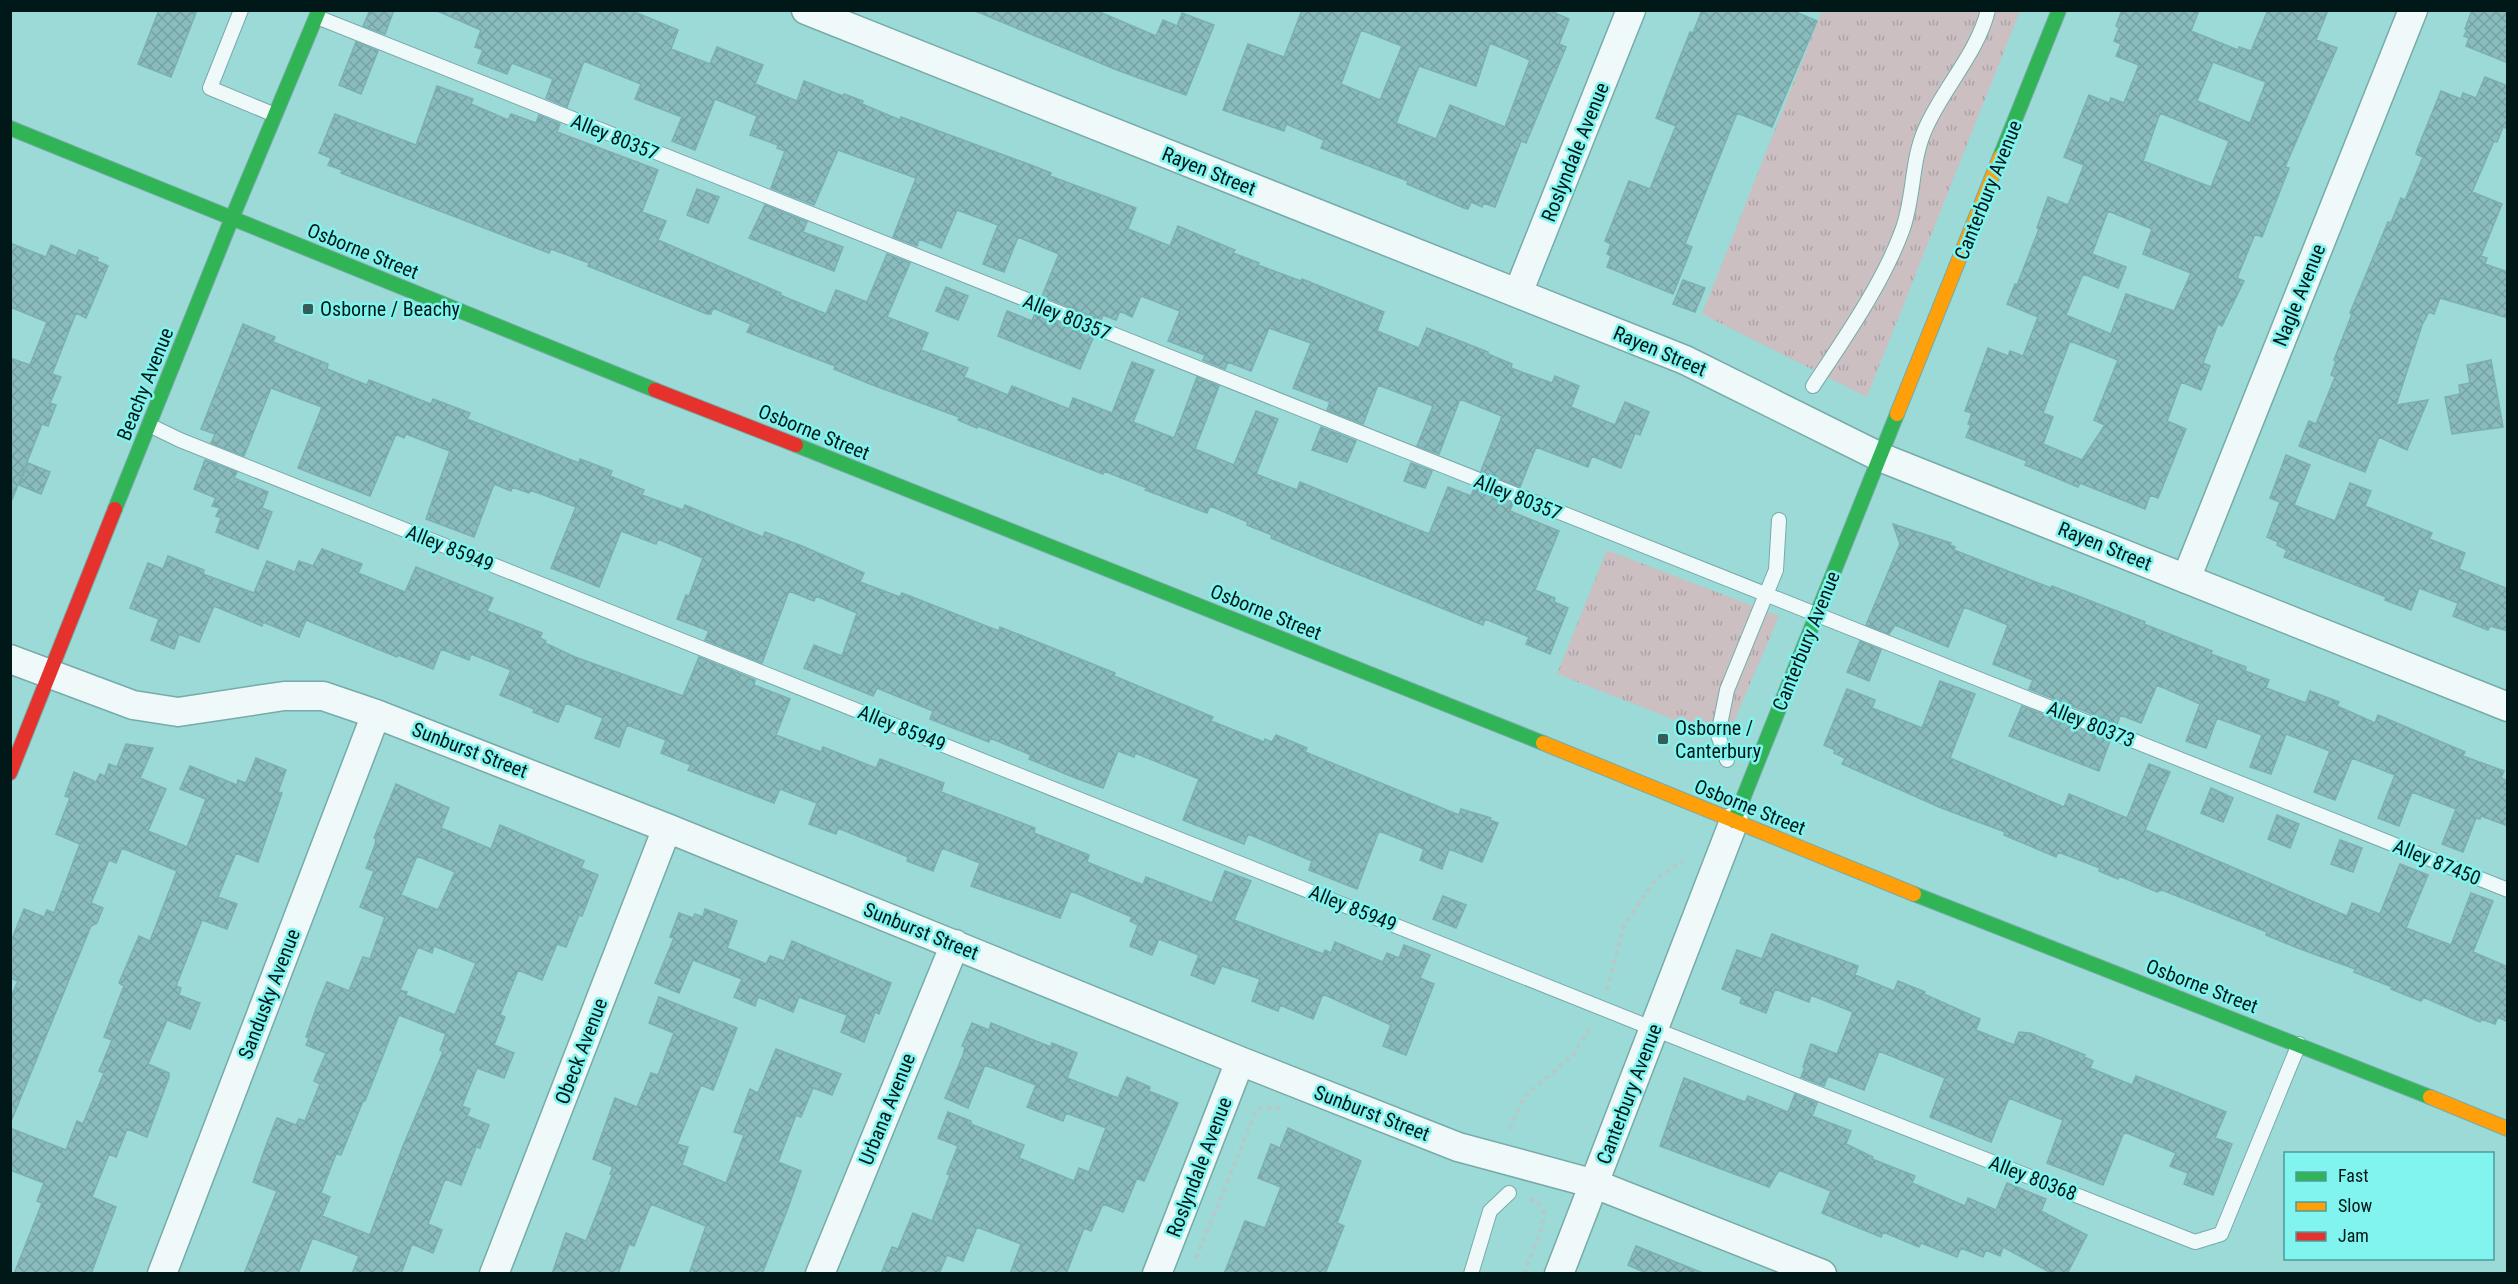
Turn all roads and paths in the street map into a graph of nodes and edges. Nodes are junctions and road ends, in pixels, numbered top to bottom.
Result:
1 (241, 10) edge
2 (806, 10) edge
3 (1631, 10) edge
4 (1988, 10) edge
5 (2058, 10) edge
6 (2413, 10) edge
7 (318, 14) edge
8 (275, 115) junction
9 (10, 128) edge
10 (232, 218) junction
11 (1518, 293) junction
12 (1813, 386) dead end
13 (149, 425) junction
14 (1880, 456) junction
15 (1779, 520) dead end
16 (2186, 579) junction
17 (1765, 596) junction
18 (1817, 615) junction
19 (10, 659) edge
20 (50, 675) junction
21 (2508, 707) edge
22 (376, 714) junction
23 (1726, 760) dead end
24 (10, 774) edge
25 (1734, 821) junction
26 (668, 828) junction
27 (2366, 834) joint
28 (2508, 890) edge
29 (955, 944) junction
30 (1654, 1029) junction
31 (2299, 1044) junction
32 (1240, 1061) junction
33 (1257, 1109) dead end
34 (2508, 1129) edge
35 (1595, 1184) junction
36 (1509, 1193) dead end
37 (1542, 1227) dead end
38 (1194, 1263) dead end
39 (162, 1274) edge
40 (494, 1274) edge
41 (820, 1274) edge
42 (1157, 1274) edge
43 (1471, 1274) edge
44 (1524, 1274) edge
45 (1559, 1274) edge
46 (1822, 1274) edge

1 - 8 lane
2 - 11 street, Rayen Street
3 - 11 street, Roslyndale Avenue
4 - 12 lane
5 - 14 main road, Canterbury Avenue
6 - 16 street, Nagle Avenue
7 - 8 main road, Beachy Avenue
7 - 17 lane, Alley 80357
8 - 10 main road, Beachy Avenue
9 - 10 main road, Osborne Street
10 - 13 main road, Beachy Avenue
10 - 25 main road, Osborne Street
11 - 14 street, Rayen Street
13 - 20 main road, Beachy Avenue
13 - 30 lane, Alley 85949
14 - 16 street, Rayen Street
14 - 18 main road, Canterbury Avenue
15 - 17 lane
16 - 21 street, Rayen Street
17 - 18 lane, Alley 80357
17 - 23 lane
18 - 25 main road, Canterbury Avenue
18 - 27 lane, Alley 80373
19 - 20 street, Sunburst Street
20 - 22 street, Sunburst Street
20 - 24 main road, Beachy Avenue
22 - 26 street, Sunburst Street
22 - 39 street, Sandusky Avenue
25 - 30 street, Canterbury Avenue
25 - 31 main road, Osborne Street
26 - 29 street, Sunburst Street
26 - 40 street, Obeck Avenue
27 - 28 lane, Alley 87450
29 - 32 street, Sunburst Street
29 - 41 street, Urbana Avenue
30 - 31 lane, Alley 80368
30 - 35 street, Canterbury Avenue
31 - 34 main road, Osborne Street
32 - 35 street, Sunburst Street
32 - 42 street, Roslyndale Avenue
33 - 38 path
35 - 45 street, Canterbury Avenue
35 - 46 street, Sunburst Street
36 - 43 lane
37 - 44 path

